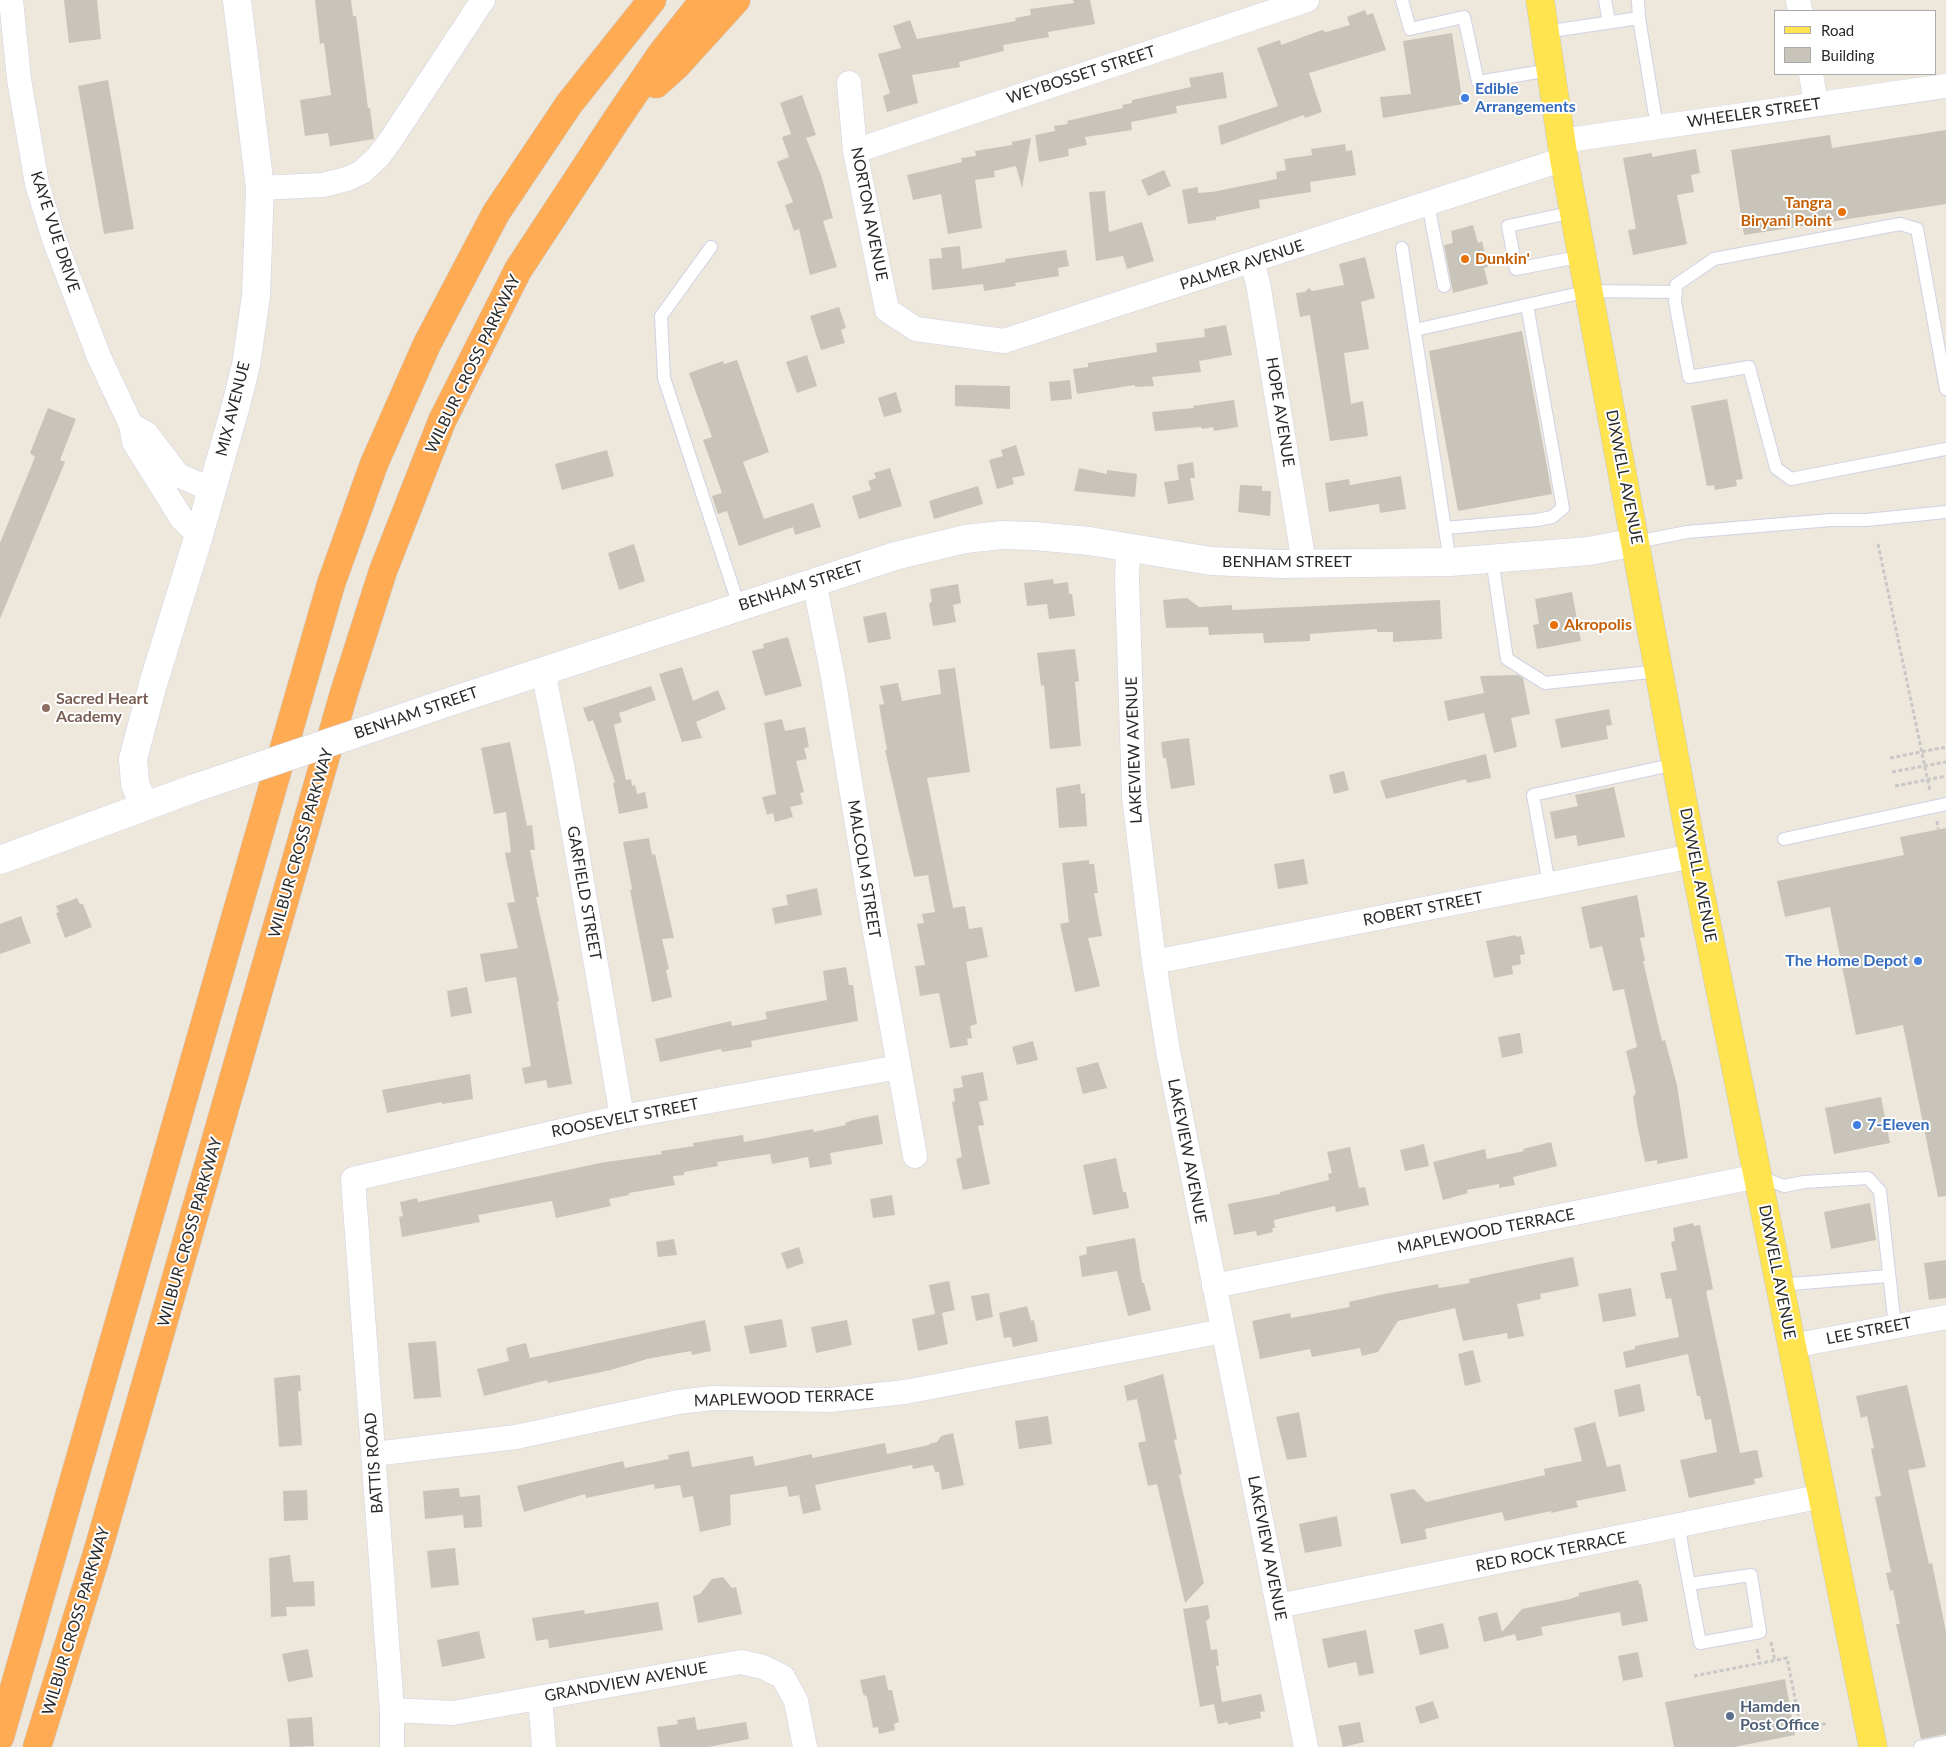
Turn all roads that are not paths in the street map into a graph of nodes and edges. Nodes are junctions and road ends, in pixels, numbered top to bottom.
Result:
1 (11, 0) edge
2 (237, 0) edge
3 (483, 0) edge
4 (652, 0) edge
5 (704, 0) edge
6 (736, 0) edge
7 (1307, 0) edge
8 (1402, 0) edge
9 (1540, 0) edge
10 (1605, 0) edge
11 (1638, 0) edge
12 (1639, 18) junction
13 (1609, 22) junction
14 (1545, 32) junction
15 (1550, 70) junction
16 (1811, 75) edge
17 (849, 82) dead end
18 (1946, 86) edge
19 (1816, 104) junction
20 (619, 116) junction
21 (1657, 127) junction
22 (1563, 150) junction
23 (856, 151) junction
24 (260, 188) junction
25 (1428, 204) junction
26 (1574, 212) junction
27 (711, 247) dead end
28 (1402, 248) dead end
29 (1583, 256) junction
30 (1252, 262) junction
31 (1444, 286) dead end
32 (1589, 291) junction
33 (1676, 292) junction
34 (1526, 305) junction
35 (916, 329) joint
36 (1415, 330) junction
37 (1946, 390) edge
38 (131, 425) junction
39 (1946, 449) edge
40 (212, 490) junction
41 (1946, 512) edge
42 (1445, 528) junction
43 (199, 535) junction
44 (1636, 542) junction
45 (1128, 547) junction
46 (1492, 559) junction
47 (1450, 562) junction
48 (1304, 563) junction
49 (814, 581) junction
50 (739, 606) junction
51 (543, 671) junction
52 (1660, 671) junction
53 (1676, 764) junction
54 (1946, 804) edge
55 (144, 807) junction
56 (1784, 839) dead end
57 (1693, 856) junction
58 (0, 860) edge
59 (1549, 884) junction
60 (1154, 962) junction
61 (898, 1067) junction
62 (622, 1117) junction
63 (915, 1156) dead end
64 (1758, 1176) junction
65 (353, 1179) joint
66 (1888, 1276) junction
67 (1780, 1285) junction
68 (1214, 1286) junction
69 (1946, 1317) edge
70 (1895, 1326) junction
71 (1223, 1331) junction
72 (1792, 1346) junction
73 (374, 1454) junction
74 (1823, 1496) junction
75 (1679, 1526) junction
76 (1689, 1584) junction
77 (1278, 1606) junction
78 (540, 1698) junction
79 (392, 1710) junction
80 (0, 1737) edge
81 (1946, 1742) edge
82 (37, 1747) edge
83 (392, 1747) edge
84 (544, 1747) edge
85 (805, 1747) edge
86 (1306, 1747) edge
87 (1873, 1747) edge
88 (1920, 1747) edge

1 - 38 street, KAYE VUE DRIVE
2 - 24 main road, MIX AVENUE
3 - 24 street
4 - 80 highway
5 - 20 highway, WILBUR CROSS PARKWAY
6 - 20 highway
7 - 23 street, WEYBOSSET STREET
8 - 15 lane
9 - 14 main road, DIXWELL AVENUE
10 - 13 lane
11 - 12 lane
12 - 13 lane
12 - 21 lane
13 - 14 lane
14 - 15 main road, DIXWELL AVENUE
15 - 22 main road, DIXWELL AVENUE
16 - 19 street
17 - 23 street, NORTON AVENUE
18 - 19 street, WHEELER STREET
19 - 21 street, WHEELER STREET
20 - 82 highway, WILBUR CROSS PARKWAY
21 - 22 street, WHEELER STREET
22 - 25 street, PALMER AVENUE
22 - 26 main road, DIXWELL AVENUE
23 - 35 street, NORTON AVENUE
24 - 40 main road, MIX AVENUE
25 - 30 street, PALMER AVENUE
25 - 31 lane
26 - 29 main road, DIXWELL AVENUE
26 - 29 lane
27 - 50 lane
28 - 36 lane
29 - 32 main road, DIXWELL AVENUE
30 - 35 street, PALMER AVENUE
30 - 48 street, HOPE AVENUE
32 - 33 lane
32 - 34 lane
32 - 44 main road, DIXWELL AVENUE
33 - 37 lane
33 - 39 lane
34 - 36 lane
34 - 42 lane
36 - 42 lane
38 - 40 street, KAYE VUE DRIVE
38 - 43 street, KAYE VUE DRIVE
40 - 43 main road, MIX AVENUE
41 - 44 lane
42 - 47 lane
43 - 55 main road, MIX AVENUE
44 - 46 main road, BENHAM STREET
44 - 52 main road, DIXWELL AVENUE
45 - 48 main road, BENHAM STREET
45 - 49 main road, BENHAM STREET
45 - 60 street, LAKEVIEW AVENUE
46 - 47 main road, BENHAM STREET
46 - 52 lane
47 - 48 main road, BENHAM STREET
49 - 50 main road, BENHAM STREET
49 - 61 street, MALCOLM STREET
50 - 51 main road, BENHAM STREET
51 - 55 main road, BENHAM STREET, bridge
51 - 62 street, GARFIELD STREET
52 - 53 main road, DIXWELL AVENUE
53 - 57 main road, DIXWELL AVENUE
53 - 59 lane
54 - 56 lane
55 - 58 main road, BENHAM STREET
57 - 59 street, ROBERT STREET
57 - 64 main road, DIXWELL AVENUE
59 - 60 street, ROBERT STREET
60 - 68 street, LAKEVIEW AVENUE
61 - 62 street, ROOSEVELT STREET
61 - 63 street, MALCOLM STREET
62 - 65 street, ROOSEVELT STREET
64 - 66 lane
64 - 67 main road, DIXWELL AVENUE
64 - 68 street, MAPLEWOOD TERRACE
65 - 73 street, BATTIS ROAD
66 - 67 lane
66 - 70 lane
67 - 72 main road, DIXWELL AVENUE
68 - 71 street, LAKEVIEW AVENUE
69 - 70 street, LEE STREET
70 - 72 street, LEE STREET
71 - 73 street, MAPLEWOOD TERRACE
71 - 77 street, LAKEVIEW AVENUE
72 - 74 main road, DIXWELL AVENUE
73 - 79 street, BATTIS ROAD
74 - 75 street, RED ROCK TERRACE
74 - 87 main road, DIXWELL AVENUE
75 - 76 lane
75 - 77 street, RED ROCK TERRACE
76 - 76 lane
77 - 86 street, LAKEVIEW AVENUE
78 - 79 street, GRANDVIEW AVENUE
78 - 84 street
78 - 85 street, GRANDVIEW AVENUE
79 - 83 street, BATTIS ROAD
81 - 88 lane

